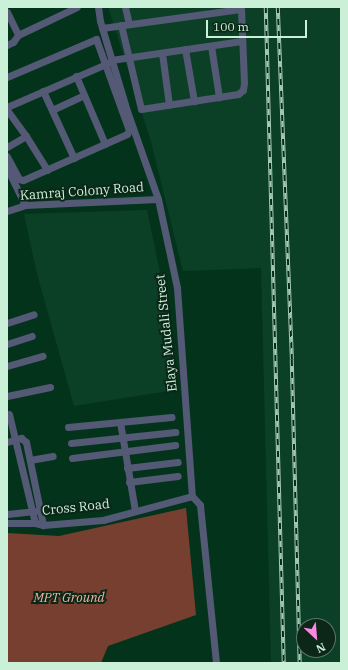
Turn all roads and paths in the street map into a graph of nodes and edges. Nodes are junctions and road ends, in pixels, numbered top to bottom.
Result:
1 (10, 7) edge
2 (77, 7) edge
3 (98, 7) edge
4 (125, 7) edge
5 (241, 8) edge
6 (7, 10) edge
7 (62, 10) edge
8 (129, 24) junction
9 (121, 25) junction
10 (102, 28) junction
11 (18, 35) junction
12 (242, 41) junction
13 (7, 45) edge
14 (211, 46) junction
15 (185, 49) junction
16 (162, 53) junction
17 (129, 57) junction
18 (112, 61) junction
19 (105, 65) junction
20 (76, 76) junction
21 (7, 77) edge
22 (43, 91) junction
23 (84, 95) junction
24 (219, 97) junction
25 (194, 101) junction
26 (169, 104) junction
27 (7, 107) edge
28 (7, 110) edge
29 (52, 110) junction
30 (26, 136) junction
31 (106, 144) junction
32 (7, 147) edge
33 (7, 156) edge
34 (74, 158) junction
35 (7, 168) edge
36 (46, 170) junction
37 (158, 199) junction
38 (25, 206) junction
39 (7, 211) edge
40 (34, 314) dead end
41 (7, 323) edge
42 (32, 336) dead end
43 (7, 344) edge
44 (43, 356) dead end
45 (7, 366) edge
46 (50, 387) dead end
47 (7, 396) edge
48 (9, 414) dead end
49 (172, 417) dead end
50 (120, 422) junction
51 (68, 427) dead end
52 (175, 432) dead end
53 (122, 437) junction
54 (15, 440) junction
55 (7, 442) edge
56 (71, 443) dead end
57 (176, 445) dead end
58 (124, 450) junction
59 (53, 456) dead end
60 (72, 458) dead end
61 (30, 460) junction
62 (178, 462) dead end
63 (127, 468) junction
64 (178, 476) dead end
65 (129, 482) junction
66 (192, 496) junction
67 (36, 511) junction
68 (134, 511) junction
69 (7, 514) edge
70 (7, 523) edge
71 (35, 523) junction
72 (43, 525) junction
73 (216, 663) edge

1 - 6 street
2 - 7 street
3 - 10 street, Elaya Mudali Street
4 - 8 street
5 - 8 street
5 - 12 street
6 - 11 street
7 - 11 street
8 - 9 street
9 - 10 street
9 - 17 street
10 - 18 street, Elaya Mudali Street
11 - 13 street
12 - 14 street
12 - 24 street
14 - 15 street
14 - 24 street
15 - 16 street
15 - 25 street
16 - 17 street
16 - 26 street
17 - 18 street
17 - 26 street
18 - 19 street
18 - 37 street, Elaya Mudali Street
19 - 20 street
19 - 21 street
19 - 31 street
20 - 22 street
20 - 23 street
22 - 27 street
22 - 29 street
23 - 29 street
23 - 31 street
24 - 25 street
25 - 26 street
28 - 30 street
29 - 34 street
30 - 32 street
30 - 36 street
31 - 34 street
33 - 36 street
34 - 36 street
35 - 38 street
37 - 38 street, Kamraj Colony Road
37 - 66 street, Elaya Mudali Street
38 - 39 street, Kamraj Colony Road
40 - 41 street
42 - 43 street
44 - 45 street
46 - 47 street
48 - 54 street
49 - 50 street
50 - 51 street
50 - 53 street
52 - 53 street
53 - 56 street
53 - 58 street
54 - 55 street
54 - 61 street
54 - 67 street
57 - 58 street
58 - 60 street
58 - 63 street
59 - 61 street
61 - 67 street
62 - 63 street
63 - 65 street
64 - 65 street
65 - 68 street
66 - 68 street, Cross Road
66 - 73 street, Elaya Mudali Street
67 - 69 street
67 - 71 street
67 - 72 street
68 - 72 street, Cross Road
70 - 71 street, Cross Road
71 - 72 street, Cross Road

